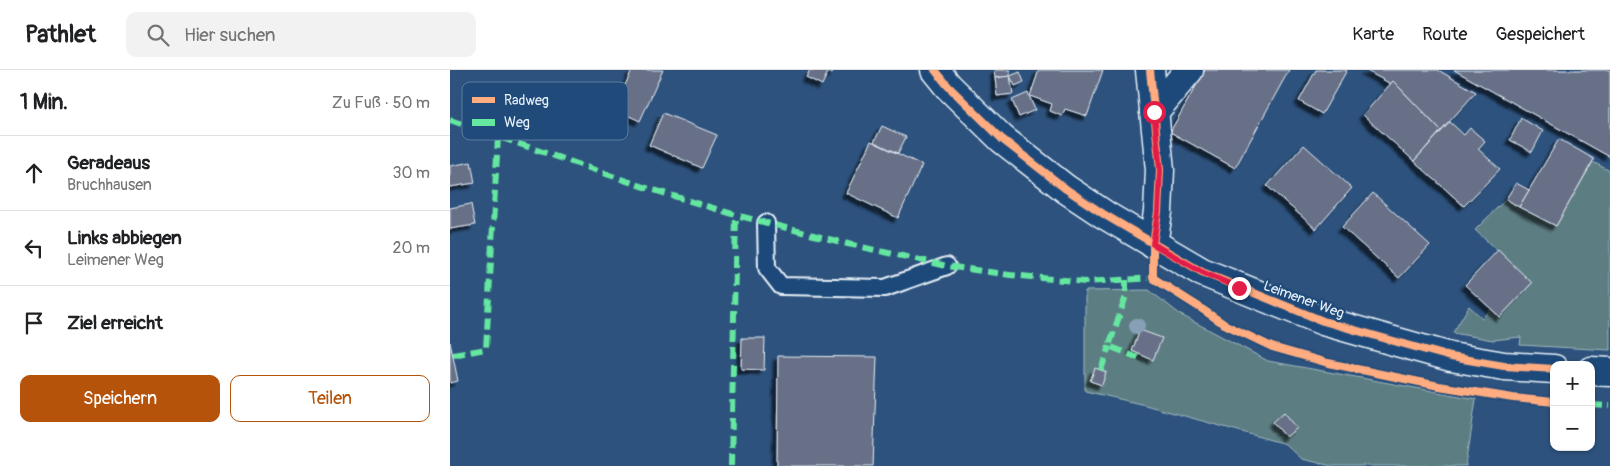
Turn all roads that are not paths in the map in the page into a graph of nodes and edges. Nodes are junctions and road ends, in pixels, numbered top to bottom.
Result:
1 (935, 70) edge
2 (1150, 70) edge
3 (1189, 70) edge
4 (1154, 112) junction
5 (766, 223) dead end
6 (1153, 244) junction
7 (947, 266) dead end
8 (1550, 369) edge
9 (1595, 371) edge
10 (1610, 372) edge

1 - 6 street, Leimener Weg
2 - 4 street
3 - 4 street
4 - 6 street
5 - 7 lane
6 - 8 street, Leimener Weg
9 - 10 street

